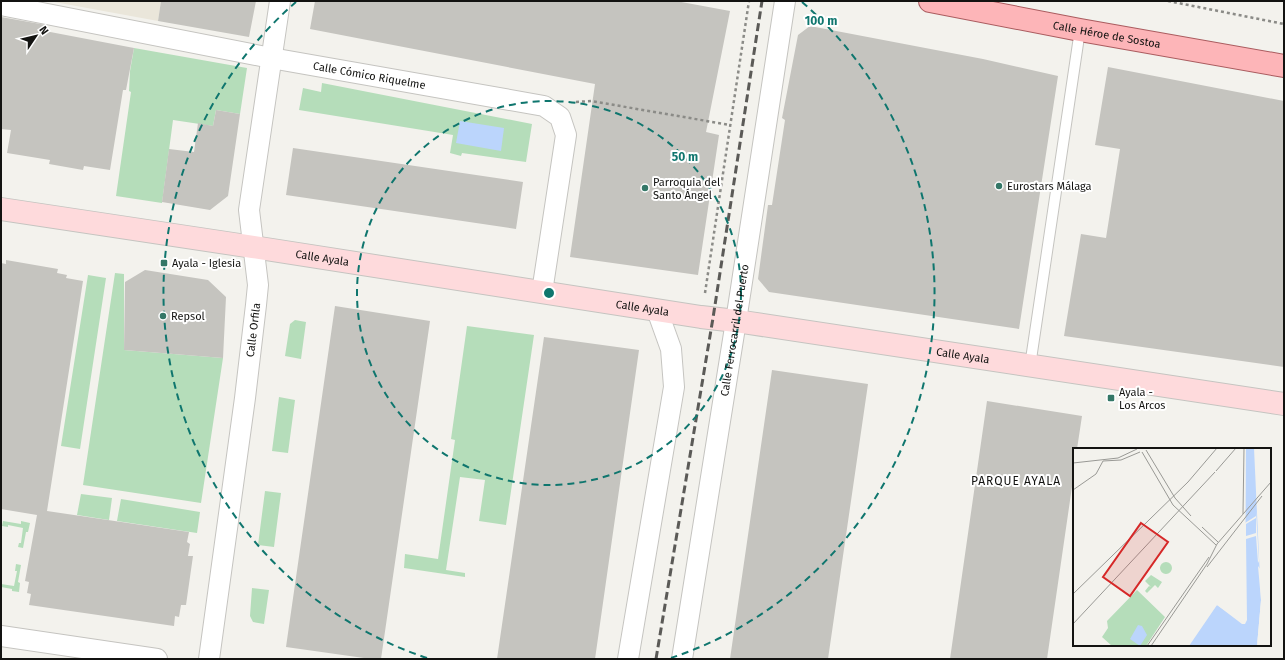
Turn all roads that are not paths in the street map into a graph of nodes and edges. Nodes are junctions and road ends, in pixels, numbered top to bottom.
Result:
1 (280, 1) edge
2 (785, 1) edge
3 (930, 1) edge
4 (1, 5) edge
5 (1080, 30) junction
6 (271, 58) junction
7 (1284, 66) edge
8 (1, 209) edge
9 (253, 247) junction
10 (542, 292) junction
11 (657, 310) junction
12 (736, 321) junction
13 (1030, 366) junction
14 (1284, 404) edge
15 (1, 636) edge
16 (157, 659) edge
17 (209, 659) edge
18 (628, 659) edge
19 (682, 659) edge

1 - 6 street, Calle Orfila
2 - 12 street, Calle Ferrocarril del Puerto
3 - 5 main road, Calle Héroe de Sostoa
4 - 6 street, Calle Cómico Riquelme
5 - 7 main road, Calle Héroe de Sostoa
5 - 13 lane
6 - 9 street, Calle Orfila
6 - 10 street, Calle Cómico Riquelme
8 - 9 main road, Calle Ayala
9 - 10 main road, Calle Ayala
9 - 17 street, Calle Orfila
10 - 11 main road, Calle Ayala
11 - 12 main road, Calle Ayala
11 - 18 street
12 - 13 main road, Calle Ayala
12 - 19 street, Calle Ferrocarril del Puerto
13 - 14 main road, Calle Ayala
15 - 16 street

